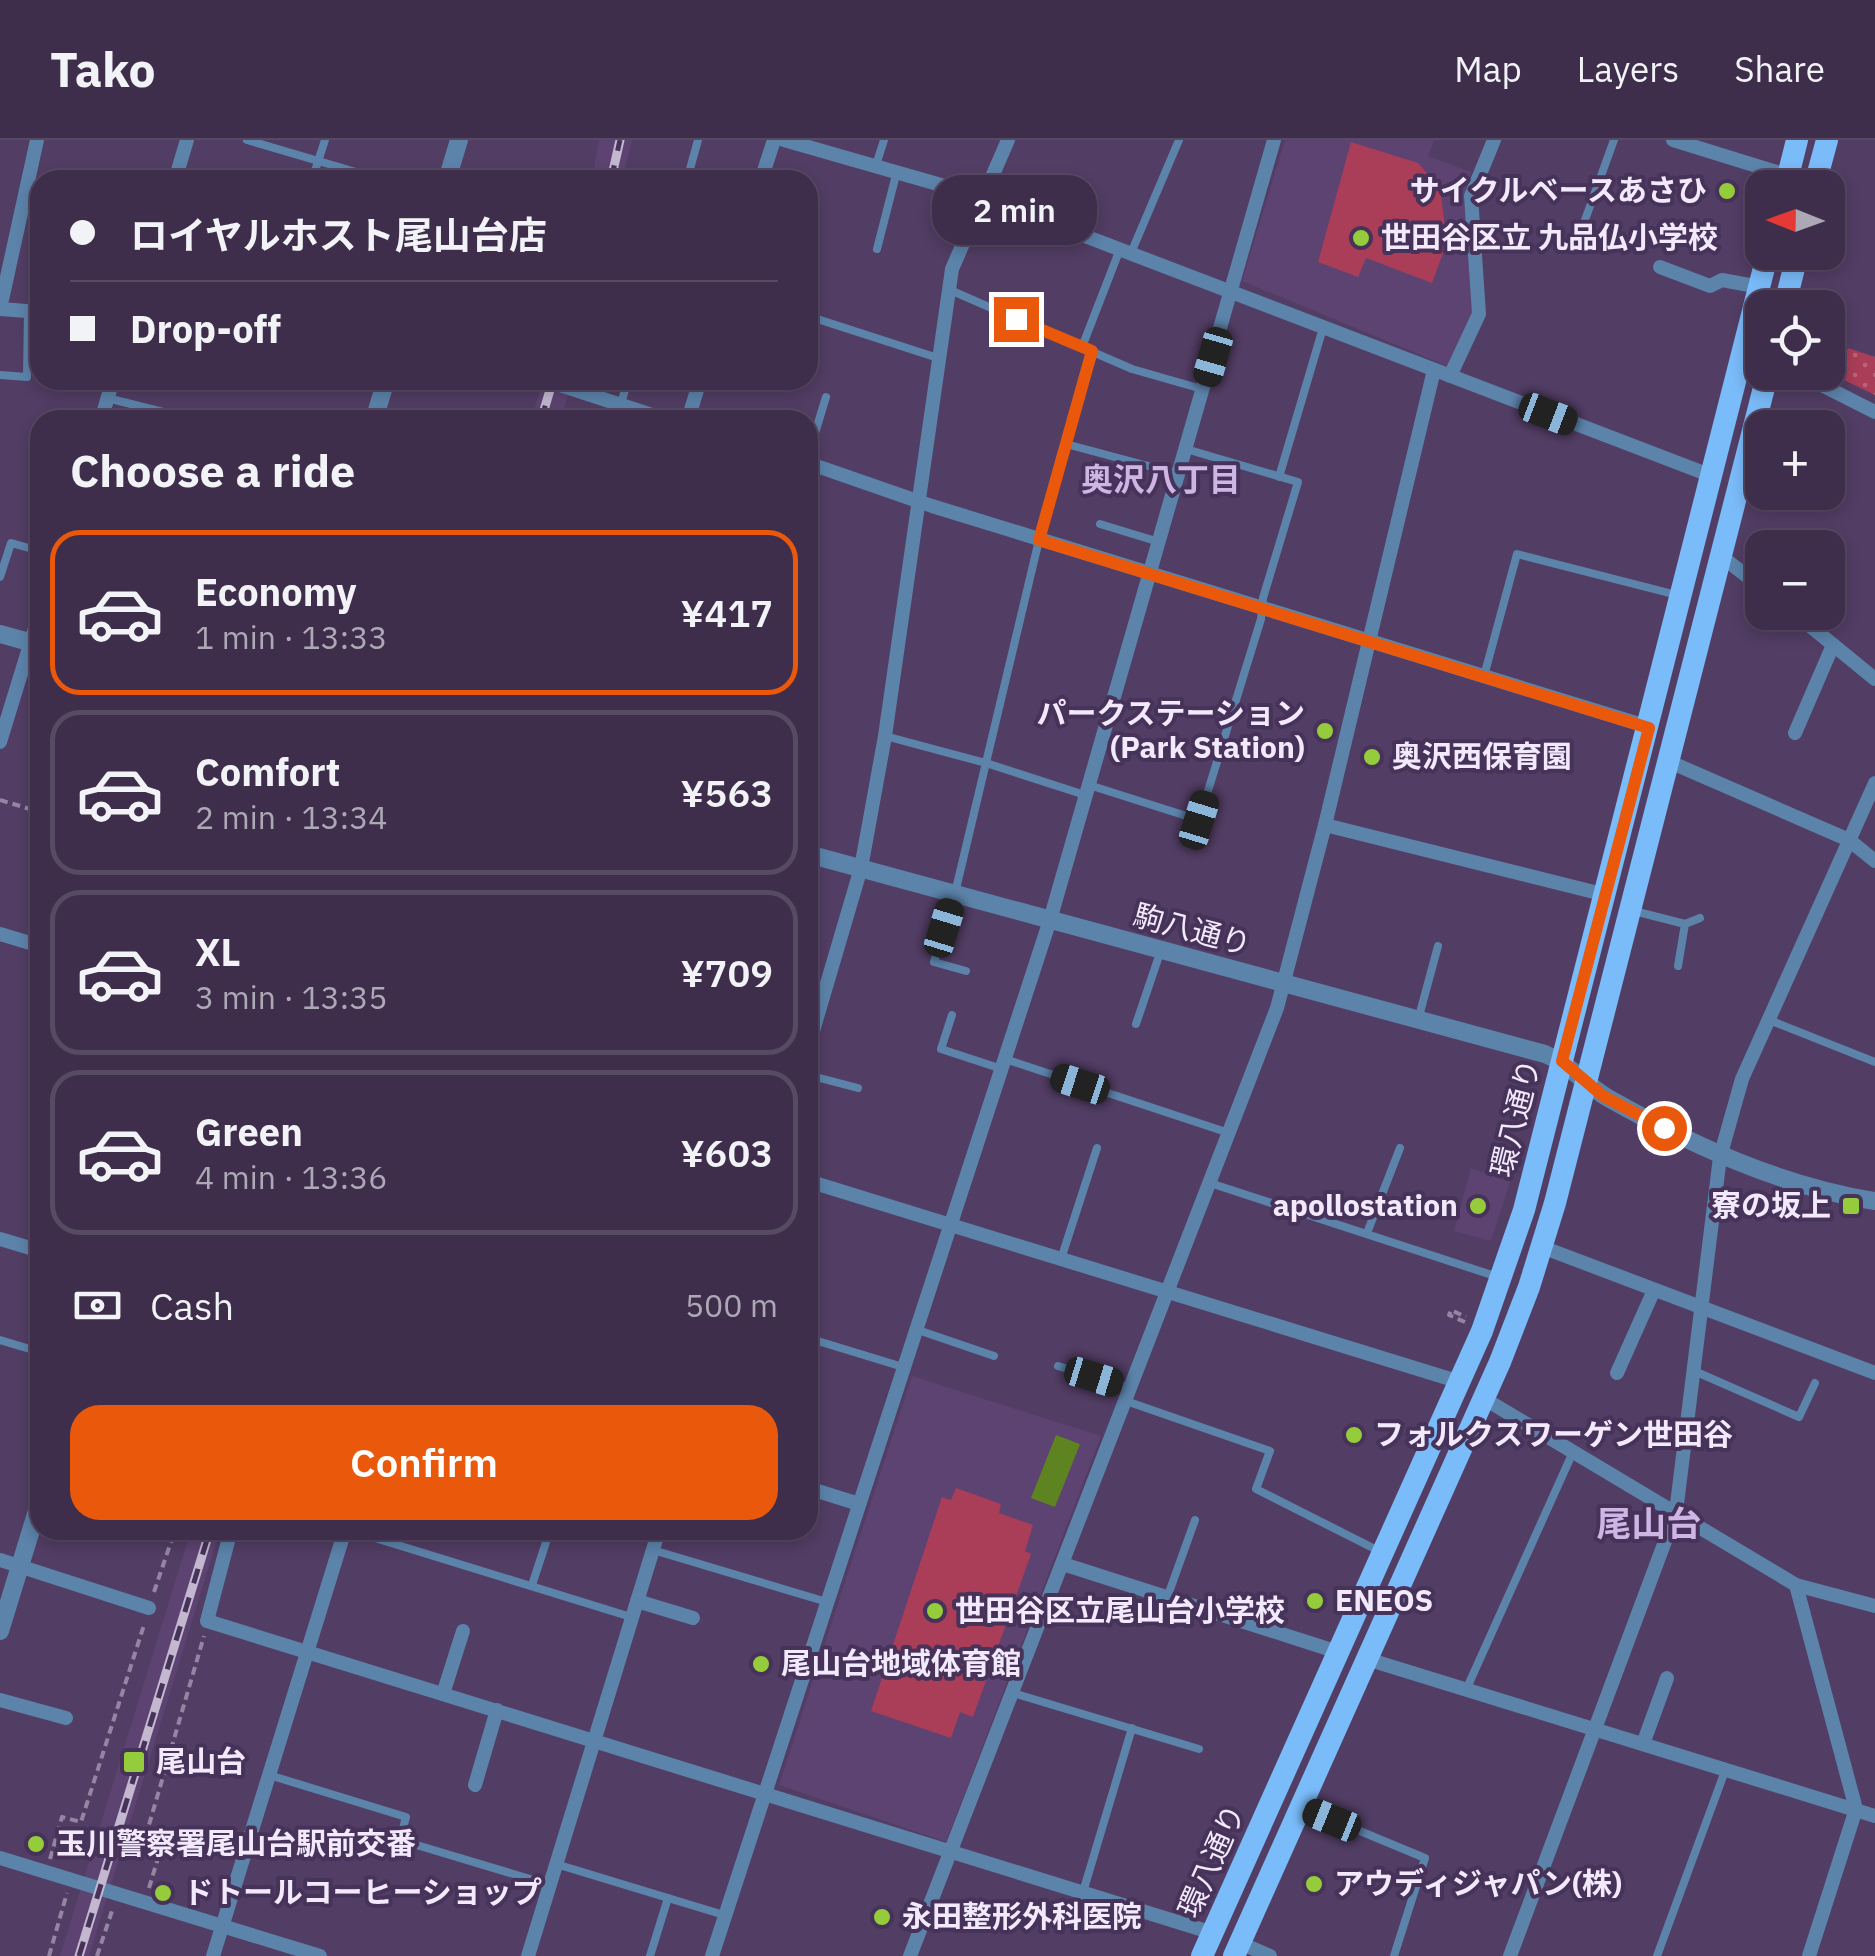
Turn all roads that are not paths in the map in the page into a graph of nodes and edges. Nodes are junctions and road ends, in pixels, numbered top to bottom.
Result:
1 (37, 140) edge
2 (187, 140) edge
3 (246, 140) edge
4 (325, 140) edge
5 (459, 140) edge
6 (698, 140) edge
7 (774, 140) edge
8 (784, 140) edge
9 (884, 140) edge
10 (1008, 140) edge
11 (1179, 140) edge
12 (1274, 140) edge
13 (1494, 140) edge
14 (1614, 140) edge
15 (1673, 140) edge
16 (1797, 140) edge
17 (1827, 140) edge
18 (318, 161) junction
19 (876, 165) junction
20 (30, 170) edge
21 (178, 170) edge
22 (315, 170) edge
23 (349, 170) edge
24 (450, 170) edge
25 (690, 170) edge
26 (764, 170) edge
27 (1754, 170) edge
28 (1789, 170) edge
29 (1819, 170) edge
30 (898, 171) junction
31 (30, 172) edge
32 (983, 197) junction
33 (1577, 242) dead end
34 (876, 249) dead end
35 (1126, 251) junction
36 (1660, 268) dead end
37 (1764, 270) edge
38 (1760, 287) junction
39 (950, 290) junction
40 (1231, 291) junction
41 (0, 309) edge
42 (30, 311) edge
43 (818, 319) edge
44 (1323, 326) junction
45 (1082, 347) junction
46 (30, 348) edge
47 (1092, 351) junction
48 (940, 359) junction
49 (1434, 370) junction
50 (0, 375) edge
51 (1450, 376) junction
52 (110, 390) edge
53 (567, 390) edge
54 (1204, 390) junction
55 (1763, 390) edge
56 (1832, 390) edge
57 (826, 397) dead end
58 (108, 398) junction
59 (104, 410) edge
60 (155, 410) edge
61 (611, 410) edge
62 (1875, 412) edge
63 (818, 425) edge
64 (1066, 444) junction
65 (1186, 449) junction
66 (818, 464) edge
67 (1179, 474) junction
68 (1712, 476) junction
69 (1279, 477) junction
70 (920, 502) junction
71 (1100, 524) dead end
72 (1039, 540) junction
73 (1159, 542) junction
74 (30, 548) edge
75 (1721, 556) junction
76 (1150, 574) junction
77 (1745, 575) edge
78 (0, 577) edge
79 (1682, 596) junction
80 (1262, 608) junction
81 (1814, 630) edge
82 (0, 634) edge
83 (1370, 642) junction
84 (30, 643) edge
85 (1833, 645) junction
86 (30, 658) edge
87 (1484, 676) junction
88 (1875, 679) edge
89 (1649, 728) junction
90 (1795, 733) dead end
91 (885, 736) junction
92 (0, 742) edge
93 (1670, 762) junction
94 (986, 763) junction
95 (1875, 782) edge
96 (1087, 790) junction
97 (1325, 825) junction
98 (1849, 840) junction
99 (818, 857) edge
100 (1875, 861) edge
101 (862, 868) junction
102 (955, 893) junction
103 (1606, 895) junction
104 (1632, 910) junction
105 (1700, 918) dead end
106 (1050, 920) junction
107 (1685, 924) junction
108 (0, 934) edge
109 (30, 943) edge
110 (1438, 946) dead end
111 (1161, 950) junction
112 (1678, 966) dead end
113 (966, 971) dead end
114 (1284, 984) junction
115 (818, 1003) edge
116 (952, 1015) dead end
117 (1418, 1020) junction
118 (1768, 1020) junction
119 (1136, 1024) dead end
120 (1562, 1061) junction
121 (1875, 1062) edge
122 (1004, 1064) junction
123 (818, 1078) edge
124 (1587, 1083) junction
125 (858, 1088) dead end
126 (1229, 1133) junction
127 (1096, 1148) dead end
128 (1400, 1148) dead end
129 (1720, 1157) junction
130 (1210, 1183) junction
131 (818, 1185) edge
132 (1875, 1201) edge
133 (952, 1224) junction
134 (1367, 1233) junction
135 (0, 1239) edge
136 (1542, 1247) junction
137 (30, 1248) edge
138 (1061, 1259) junction
139 (1502, 1279) junction
140 (1654, 1290) junction
141 (1168, 1292) junction
142 (1699, 1308) junction
143 (916, 1329) junction
144 (0, 1340) edge
145 (818, 1341) edge
146 (30, 1349) edge
147 (994, 1356) dead end
148 (1058, 1366) dead end
149 (903, 1367) junction
150 (1692, 1370) junction
151 (1617, 1372) dead end
152 (1875, 1373) edge
153 (1460, 1382) junction
154 (1815, 1383) dead end
155 (1128, 1394) junction
156 (1484, 1398) junction
157 (1574, 1451) junction
158 (818, 1491) edge
159 (859, 1504) junction
160 (1676, 1512) junction
161 (1195, 1520) dead end
162 (30, 1534) edge
163 (228, 1540) edge
164 (344, 1540) edge
165 (381, 1540) edge
166 (547, 1540) edge
167 (656, 1540) edge
168 (653, 1550) junction
169 (1383, 1553) junction
170 (0, 1560) edge
171 (1063, 1564) junction
172 (20, 1566) junction
173 (532, 1585) junction
174 (1796, 1585) junction
175 (1168, 1598) junction
176 (636, 1601) junction
177 (827, 1602) junction
178 (1875, 1606) edge
179 (149, 1608) road end
180 (632, 1617) junction
181 (693, 1618) dead end
182 (463, 1631) dead end
183 (0, 1632) edge
184 (307, 1651) junction
185 (1338, 1652) junction
186 (1366, 1659) junction
187 (1667, 1678) dead end
188 (1466, 1690) junction
189 (1012, 1693) junction
190 (444, 1694) junction
191 (0, 1700) edge
192 (497, 1710) junction
193 (66, 1718) dead end
194 (1132, 1728) junction
195 (1594, 1729) junction
196 (593, 1740) junction
197 (1643, 1744) junction
198 (1199, 1749) dead end
199 (1725, 1770) junction
200 (269, 1775) junction
201 (474, 1786) dead end
202 (764, 1795) junction
203 (1301, 1807) junction
204 (1856, 1809) junction
205 (1875, 1816) edge
206 (950, 1851) junction
207 (0, 1858) edge
208 (556, 1864) junction
209 (550, 1886) junction
210 (1082, 1892) junction
211 (668, 1898) junction
212 (725, 1916) junction
213 (222, 1926) junction
214 (1212, 1933) junction
215 (1237, 1950) edge
216 (212, 1956) edge
217 (320, 1956) edge
218 (528, 1956) edge
219 (650, 1956) edge
220 (712, 1956) edge
221 (910, 1956) edge
222 (1202, 1956) edge
223 (1270, 1956) edge
224 (1394, 1956) edge
225 (1510, 1956) edge
226 (1657, 1956) edge
227 (1809, 1956) edge

1 - 20 street
2 - 21 street
3 - 18 lane
4 - 18 lane
5 - 24 street
6 - 25 lane
7 - 26 street
8 - 19 street
9 - 19 lane
10 - 32 street
11 - 35 lane
12 - 40 street
13 - 51 street
14 - 33 lane
15 - 27 street
16 - 28 main road
17 - 29 main road
18 - 22 lane
18 - 23 lane
19 - 30 street
30 - 32 street
30 - 34 lane
31 - 41 street
32 - 35 street
32 - 39 street
35 - 40 street
35 - 45 lane
36 - 38 street
37 - 38 main road, 環八通り
38 - 68 main road, 環八通り
39 - 45 lane
39 - 48 street
40 - 44 street
40 - 54 street
41 - 42 street
43 - 48 lane
44 - 49 street
44 - 69 lane
45 - 47 lane
46 - 50 lane
47 - 54 lane
47 - 64 lane
48 - 70 street
49 - 51 street
49 - 83 street
51 - 68 street
52 - 58 street
53 - 61 street
54 - 65 street
55 - 75 main road, 環八通り
56 - 62 street
57 - 63 lane
58 - 59 street
58 - 60 lane
64 - 67 lane
64 - 72 lane
65 - 67 street
65 - 69 lane
66 - 70 street
67 - 73 street
68 - 79 main road, 環八通り
69 - 80 lane
70 - 72 street
70 - 91 street
71 - 73 lane
72 - 76 street
72 - 94 lane
73 - 76 street
74 - 78 lane
75 - 77 street
75 - 93 main road, 環八通り
76 - 80 street
76 - 96 street
79 - 87 lane
79 - 89 main road, 環八通り
80 - 83 street
80 - 96 lane
81 - 85 street
82 - 84 street
83 - 87 street
83 - 97 street
85 - 88 street
85 - 90 street
86 - 92 street
87 - 89 street
89 - 103 main road, 環八通り
91 - 94 lane
91 - 101 street
93 - 98 street
93 - 104 main road, 環八通り
94 - 96 lane
94 - 102 lane
95 - 98 street
96 - 106 street
97 - 103 street
97 - 114 street
98 - 100 street
98 - 118 street
99 - 101 street, 駒八通り
101 - 102 street, 駒八通り
101 - 115 street
102 - 106 street, 駒八通り
102 - 113 lane
103 - 120 main road, 環八通り
104 - 107 lane
104 - 124 main road, 環八通り
105 - 107 lane
106 - 111 street, 駒八通り
106 - 122 street
107 - 112 lane
108 - 109 street
110 - 117 lane
111 - 114 street, 駒八通り
111 - 119 lane
114 - 117 street, 駒八通り
114 - 126 street
116 - 122 lane
117 - 120 street, 駒八通り
118 - 121 lane
118 - 129 street
120 - 124 street
120 - 139 main road, 環八通り
122 - 126 lane
122 - 133 street
123 - 125 lane
124 - 129 street
124 - 136 main road, 環八通り
126 - 130 street
127 - 138 lane
128 - 134 lane
129 - 132 street
129 - 142 street
130 - 134 lane
130 - 141 street
131 - 133 street
133 - 138 street
133 - 143 street
134 - 139 lane
135 - 137 street
136 - 140 street
136 - 156 main road, 環八通り
138 - 141 street
139 - 153 main road, 環八通り
140 - 142 street
140 - 151 street
141 - 153 street
141 - 155 street
142 - 150 street
142 - 152 street
143 - 147 lane
143 - 149 street
144 - 146 lane
145 - 149 lane
148 - 155 lane
149 - 159 street
150 - 154 lane
150 - 160 street
153 - 169 main road, 環八通り
155 - 169 lane
155 - 171 street
156 - 157 street
156 - 186 main road, 環八通り
157 - 160 street
157 - 188 lane
158 - 159 street
159 - 177 street
160 - 174 street
160 - 195 street
161 - 175 lane
162 - 172 street
163 - 184 street
164 - 184 street
165 - 173 lane
166 - 173 lane
167 - 168 street
168 - 176 street
168 - 177 lane
169 - 185 main road, 環八通り
170 - 172 street
171 - 175 street
171 - 189 street
172 - 179 street
172 - 183 street
173 - 180 lane
174 - 178 street
174 - 204 street
175 - 185 street
176 - 180 street
176 - 181 street
177 - 202 street
180 - 196 street
182 - 190 street
184 - 190 street
184 - 200 street
185 - 214 main road, 環八通り
186 - 188 street
186 - 203 main road, 環八通り
187 - 197 street
188 - 195 street
189 - 194 lane
189 - 206 street
190 - 192 street
191 - 193 street
192 - 196 street
192 - 201 street
194 - 198 lane
194 - 210 lane
195 - 197 street
195 - 225 street
196 - 202 street
196 - 208 street
197 - 199 street
199 - 204 street
199 - 226 lane
200 - 209 lane
200 - 213 street
202 - 206 street
202 - 212 street
203 - 215 main road, 環八通り
203 - 224 lane
204 - 205 street
204 - 227 street
206 - 210 street
206 - 221 street
207 - 213 street
208 - 209 street
208 - 211 lane
209 - 218 street
210 - 214 street
211 - 212 lane
211 - 219 lane
212 - 220 street
213 - 216 street
213 - 217 street
214 - 222 main road, 環八通り
215 - 223 street

